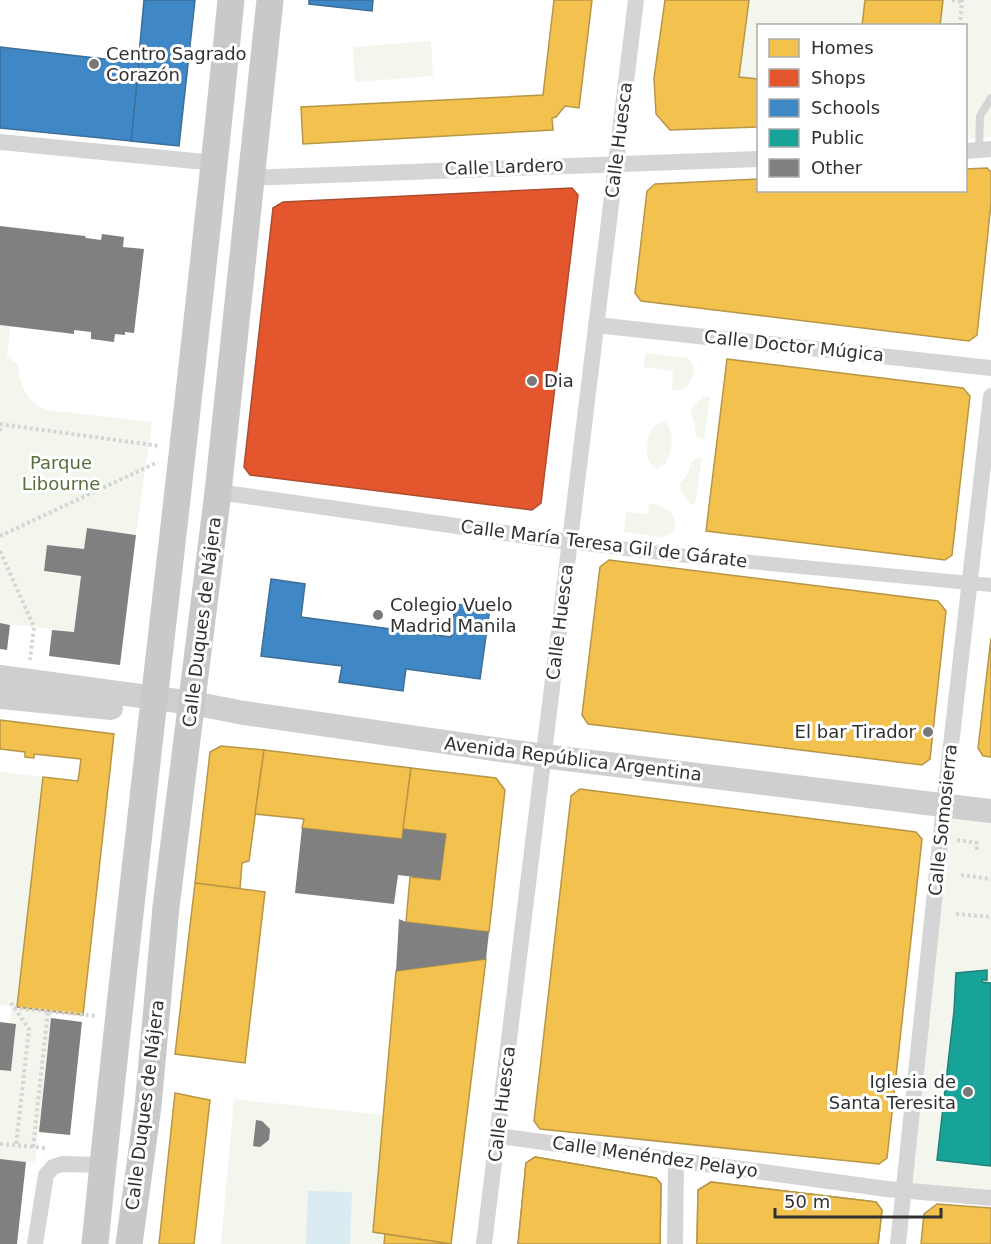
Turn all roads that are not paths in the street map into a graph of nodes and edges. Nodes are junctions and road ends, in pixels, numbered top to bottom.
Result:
1 (231, 0) edge
2 (270, 0) edge
3 (636, 0) edge
4 (991, 98) edge
5 (0, 142) edge
6 (979, 150) edge
7 (757, 159) edge
8 (215, 163) junction
9 (616, 163) junction
10 (250, 178) junction
11 (596, 325) junction
12 (991, 368) edge
13 (991, 396) edge
14 (218, 492) junction
15 (569, 542) junction
16 (970, 582) junction
17 (991, 585) edge
18 (0, 677) edge
19 (0, 696) edge
20 (155, 699) junction
21 (192, 703) junction
22 (543, 756) junction
23 (944, 806) junction
24 (991, 811) edge
25 (499, 1136) junction
26 (676, 1160) junction
27 (103, 1165) junction
28 (903, 1190) junction
29 (991, 1197) edge
30 (34, 1244) edge
31 (95, 1244) edge
32 (129, 1244) edge
33 (484, 1244) edge
34 (675, 1244) edge
35 (898, 1244) edge

1 - 8 main road, Calle Duques de Nájera
2 - 10 main road, Calle Duques de Nájera
3 - 9 street, Calle Huesca
4 - 6 lane
5 - 8 street
7 - 9 street, Calle Lardero
8 - 20 main road, Calle Duques de Nájera
9 - 10 street, Calle Lardero
9 - 11 street, Calle Huesca
10 - 14 main road, Calle Duques de Nájera
11 - 12 street, Calle Doctor Múgica
11 - 15 street, Calle Huesca
13 - 16 street, Calle Somosierra
14 - 15 street, Calle María Teresa Gil de Gárate
14 - 21 main road, Calle Duques de Nájera
15 - 16 street, Calle María Teresa Gil de Gárate
15 - 22 street, Calle Huesca
16 - 17 street, Calle María Teresa Gil de Gárate
16 - 23 street, Calle Somosierra
18 - 20 main road, Avenida República Argentina
19 - 20 main road, Avenida República Argentina
20 - 21 main road, Avenida República Argentina
20 - 27 main road, Calle Duques de Nájera
21 - 22 main road, Avenida República Argentina
21 - 32 main road, Calle Duques de Nájera
22 - 23 main road, Avenida República Argentina
22 - 25 street, Calle Huesca
23 - 24 main road, Avenida República Argentina
23 - 28 street, Calle Somosierra
25 - 26 street, Calle Menéndez Pelayo
25 - 33 street, Calle Huesca
26 - 28 street, Calle Menéndez Pelayo
26 - 34 street
27 - 30 street, Calle Duques de Nájera
27 - 31 main road, Calle Duques de Nájera
28 - 29 street, Calle Menéndez Pelayo
28 - 35 street, Calle Somosierra

